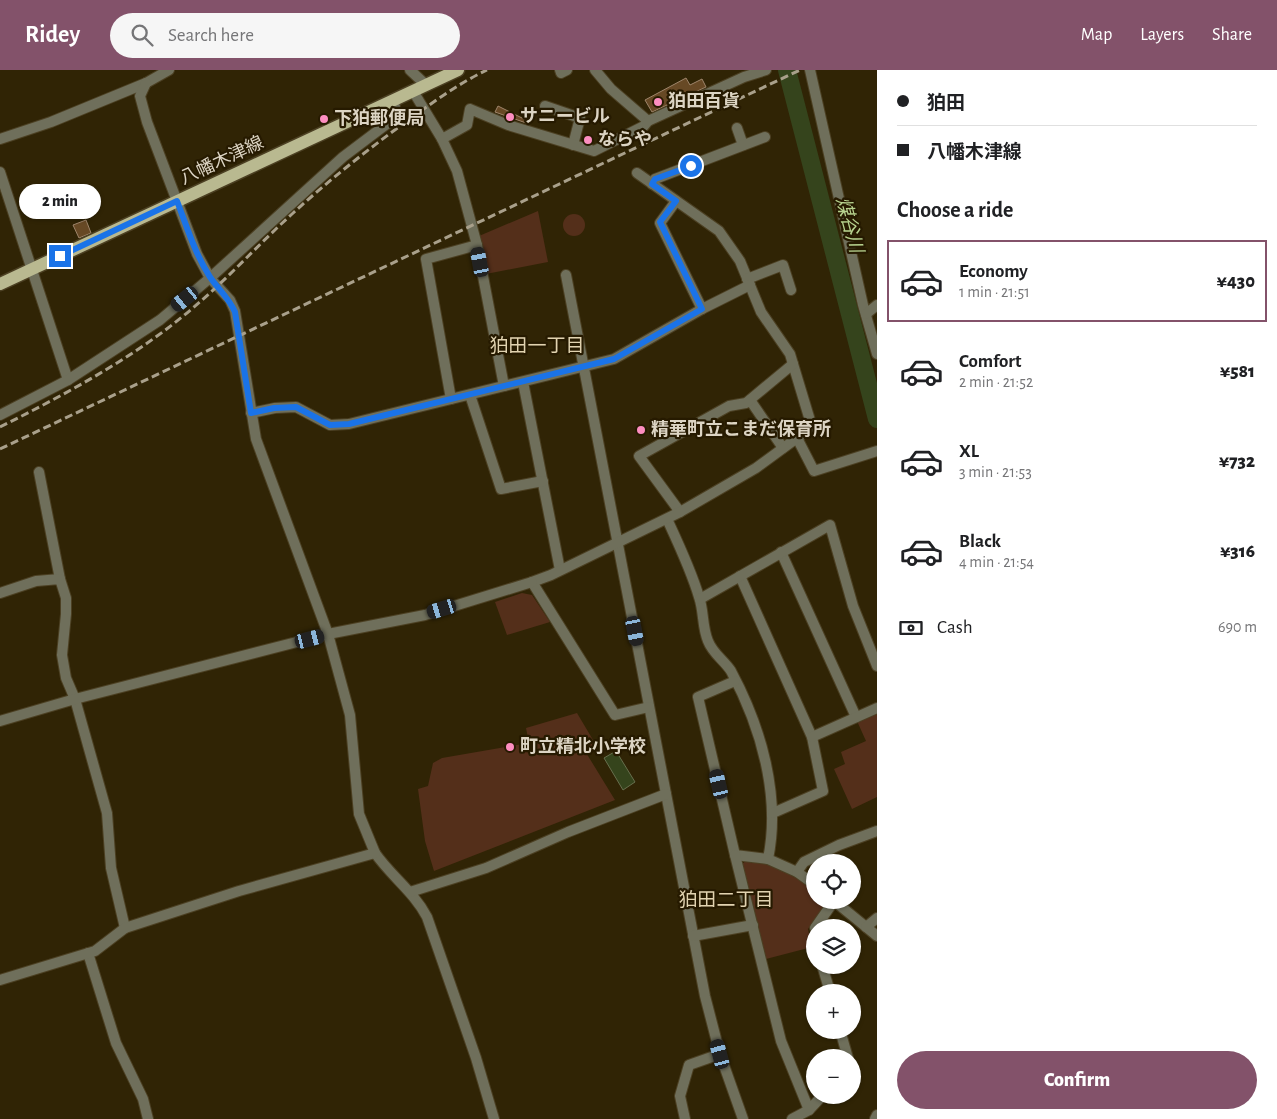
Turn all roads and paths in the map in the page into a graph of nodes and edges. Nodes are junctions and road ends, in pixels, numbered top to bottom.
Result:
1 (169, 70) edge
2 (410, 70) edge
3 (458, 70) edge
4 (560, 70) edge
5 (567, 70) edge
6 (594, 70) edge
7 (766, 70) edge
8 (810, 70) edge
9 (743, 74) edge
10 (146, 83) junction
11 (426, 85) junction
12 (413, 91) junction
13 (393, 100) junction
14 (545, 106) dead end
15 (648, 121) junction
16 (737, 128) dead end
17 (765, 137) dead end
18 (0, 138) edge
19 (442, 139) junction
20 (573, 145) junction
21 (744, 145) junction
22 (0, 172) edge
23 (637, 173) dead end
24 (652, 184) junction
25 (177, 201) junction
26 (676, 201) junction
27 (477, 245) junction
28 (31, 270) junction
29 (566, 275) dead end
30 (210, 278) junction
31 (749, 282) junction
32 (0, 284) edge
33 (791, 290) dead end
34 (877, 305) edge
35 (702, 309) junction
36 (866, 314) junction
37 (877, 354) edge
38 (793, 364) junction
39 (584, 366) junction
40 (68, 380) junction
41 (523, 382) junction
42 (504, 386) junction
43 (470, 395) junction
44 (451, 400) junction
45 (750, 400) junction
46 (251, 413) junction
47 (0, 415) edge
48 (797, 438) junction
49 (783, 448) junction
50 (873, 452) edge
51 (40, 472) dead end
52 (543, 481) junction
53 (680, 512) junction
54 (667, 519) junction
55 (618, 542) junction
56 (782, 552) junction
57 (560, 570) junction
58 (740, 576) junction
59 (60, 579) junction
60 (532, 582) junction
61 (0, 593) edge
62 (700, 599) junction
63 (328, 634) junction
64 (872, 639) edge
65 (877, 666) edge
66 (735, 682) junction
67 (75, 699) junction
68 (649, 707) junction
69 (877, 708) edge
70 (856, 717) junction
71 (0, 721) edge
72 (812, 737) junction
73 (666, 794) junction
74 (773, 813) junction
75 (877, 831) edge
76 (375, 853) junction
77 (735, 854) junction
78 (768, 859) junction
79 (797, 872) junction
80 (806, 878) edge
81 (410, 892) junction
82 (845, 909) edge
83 (877, 918) edge
84 (753, 925) junction
85 (866, 927) junction
86 (125, 928) junction
87 (693, 936) junction
88 (877, 936) edge
89 (88, 953) junction
90 (0, 980) edge
91 (720, 1054) junction
92 (815, 1104) edge
93 (809, 1110) junction
94 (877, 1115) edge
95 (148, 1119) edge
96 (494, 1119) edge
97 (684, 1119) edge
98 (743, 1119) edge
99 (792, 1119) edge
100 (875, 1119) edge

1 - 10 street
2 - 11 street
3 - 11 main road, 八幡木津線
4 - 5 street
6 - 15 street
7 - 9 street
8 - 36 street
9 - 15 street
10 - 18 street
10 - 25 street
11 - 12 main road, 八幡木津線
12 - 13 main road, 八幡木津線
12 - 19 street
13 - 25 main road, 八幡木津線
13 - 30 street
14 - 20 street
15 - 20 street
16 - 21 street
17 - 21 street
19 - 20 street
19 - 27 street
21 - 24 street
22 - 28 street
23 - 24 street
24 - 26 street
25 - 28 main road, 八幡木津線
25 - 30 street
26 - 31 street
26 - 35 street
27 - 42 street
27 - 44 street
28 - 32 main road, 八幡木津線
28 - 40 street
29 - 39 street
30 - 40 street
30 - 46 street
31 - 33 street
31 - 35 street
31 - 38 street
34 - 36 street
35 - 39 street
36 - 37 street
38 - 45 street
38 - 48 street
39 - 41 street
39 - 55 street
40 - 47 street
41 - 42 street
41 - 52 street
42 - 43 street
43 - 44 street
43 - 52 street
44 - 46 street
45 - 49 street
45 - 53 street
46 - 63 street
48 - 49 street
48 - 50 street
49 - 53 street
51 - 59 street
52 - 57 street
53 - 54 street
54 - 55 street
54 - 62 street
55 - 57 street
55 - 68 street
56 - 58 street
56 - 64 street
56 - 70 street
57 - 60 street
58 - 62 street
58 - 72 street
59 - 61 street
59 - 67 street
60 - 63 street
60 - 68 street
62 - 66 street
63 - 67 street
63 - 76 street
64 - 65 street
66 - 74 street
66 - 77 street
67 - 71 street
67 - 86 street
68 - 73 street
69 - 70 street
70 - 72 street
72 - 74 street
73 - 81 street
73 - 87 street
74 - 78 street
75 - 79 street
76 - 81 street
76 - 86 street
77 - 78 street
77 - 84 street
78 - 79 street
79 - 80 street
81 - 96 street
82 - 85 street
83 - 85 street
84 - 87 street
84 - 93 street
85 - 88 street
86 - 89 street
87 - 91 street
89 - 90 street
89 - 95 street
91 - 97 street
91 - 98 street
92 - 93 street
93 - 99 street
94 - 100 street

